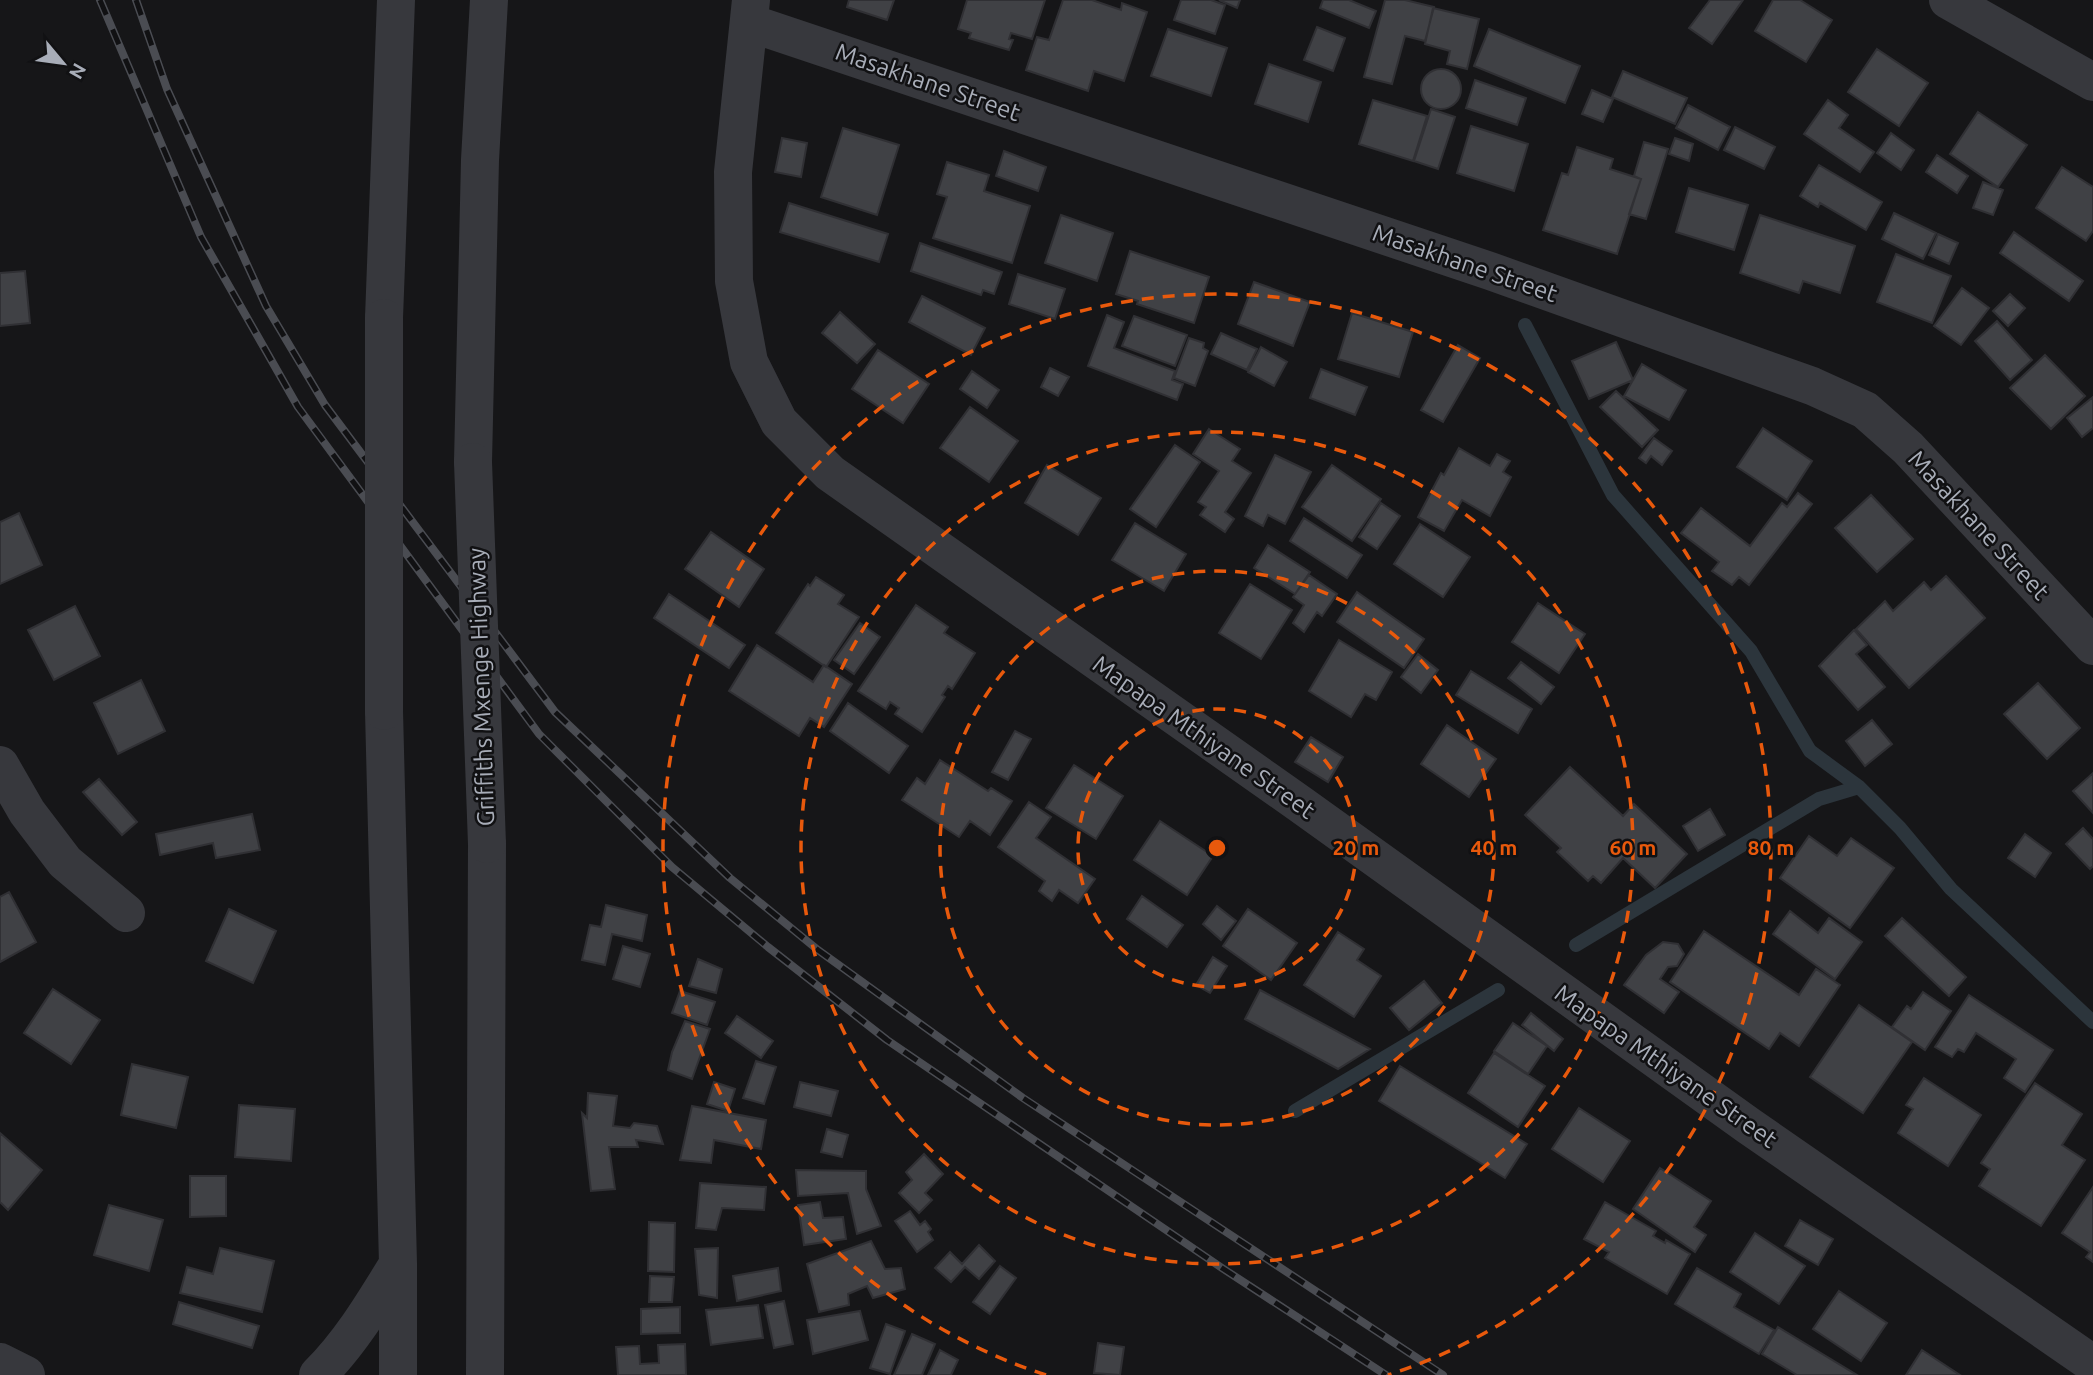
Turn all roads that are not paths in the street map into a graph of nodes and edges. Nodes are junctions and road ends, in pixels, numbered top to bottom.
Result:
1 (396, 0) edge
2 (489, 0) edge
3 (1948, 0) edge
4 (751, 11) edge
5 (2091, 77) edge
6 (2093, 646) edge
7 (0, 765) edge
8 (125, 913) dead end
9 (398, 1264) junction
10 (0, 1362) edge
11 (2093, 1364) edge
12 (26, 1375) edge
13 (318, 1375) edge
14 (398, 1375) edge
15 (485, 1375) edge

1 - 9 street, bridge
2 - 15 street, Griffiths Mxenge Highway, bridge
3 - 5 street
4 - 6 street, Masakhane Street
4 - 11 street, Mapapa Mthiyane Street
7 - 8 street
9 - 13 street
9 - 14 street
10 - 12 street

